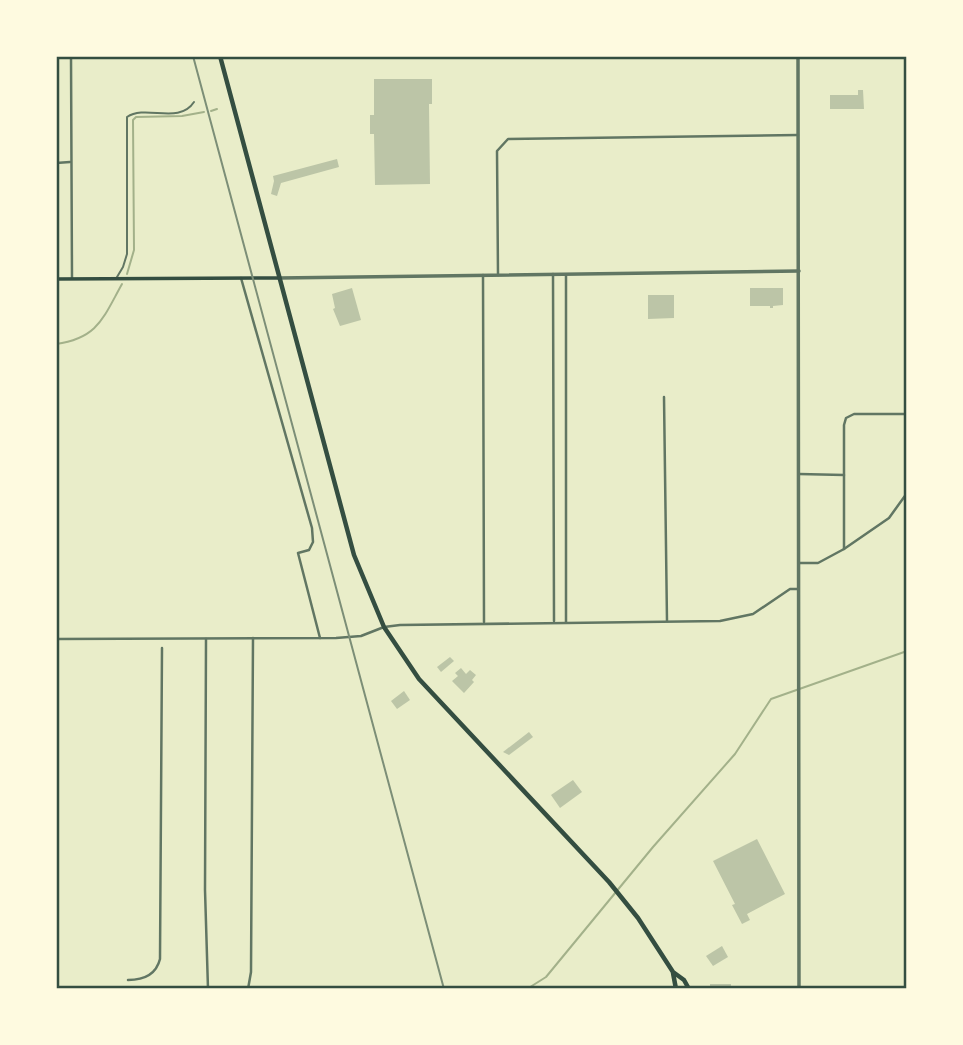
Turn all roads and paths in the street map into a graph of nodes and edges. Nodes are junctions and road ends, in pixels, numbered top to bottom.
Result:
1 (71, 56) edge
2 (220, 56) edge
3 (798, 56) edge
4 (194, 102) dead end
5 (798, 135) junction
6 (72, 162) junction
7 (56, 163) edge
8 (799, 271) junction
9 (553, 274) junction
10 (566, 274) junction
11 (483, 275) junction
12 (498, 275) junction
13 (72, 278) junction
14 (117, 278) junction
15 (240, 278) junction
16 (279, 278) junction
17 (56, 279) edge
18 (664, 397) dead end
19 (907, 414) edge
20 (799, 474) junction
21 (844, 475) junction
22 (907, 493) edge
23 (844, 549) junction
24 (800, 563) junction
25 (800, 589) junction
26 (667, 621) junction
27 (566, 622) junction
28 (554, 623) junction
29 (484, 624) junction
30 (384, 627) junction
31 (163, 638) junction
32 (206, 638) junction
33 (253, 638) junction
34 (320, 638) junction
35 (56, 639) edge
36 (162, 648) joint
37 (673, 972) junction
38 (128, 980) dead end
39 (208, 989) edge
40 (248, 989) edge
41 (676, 989) edge
42 (689, 989) edge
43 (799, 989) edge

1 - 6 street
2 - 16 highway
3 - 5 street
4 - 14 lane
5 - 8 street
5 - 12 street
6 - 7 street
6 - 13 street
8 - 10 street
8 - 20 street
9 - 10 street
9 - 12 street
9 - 28 street
10 - 27 street
11 - 12 street
11 - 16 street
11 - 29 street
13 - 14 main road
13 - 17 main road
14 - 15 main road
15 - 16 main road
15 - 34 street
16 - 30 highway
18 - 26 street
19 - 21 street
20 - 21 street
20 - 24 street
21 - 23 street
22 - 23 street
23 - 24 street
24 - 25 street
25 - 26 street
25 - 43 street
26 - 27 street
27 - 28 street
28 - 29 street
29 - 30 street
30 - 34 street
30 - 37 highway
31 - 32 street
31 - 35 street
31 - 36 lane
32 - 33 street
32 - 39 street
33 - 34 street
33 - 40 street
36 - 38 street
37 - 41 highway
37 - 42 highway

